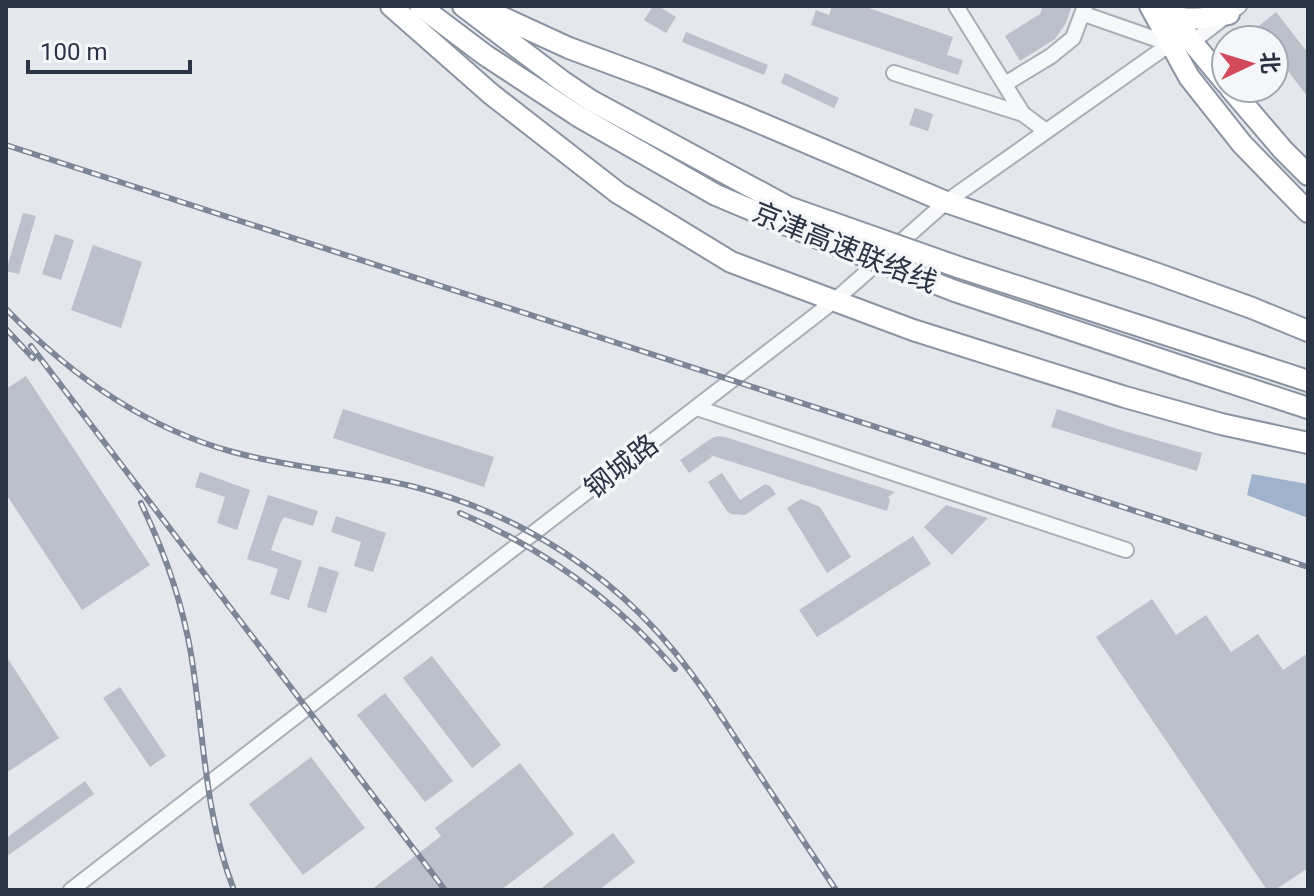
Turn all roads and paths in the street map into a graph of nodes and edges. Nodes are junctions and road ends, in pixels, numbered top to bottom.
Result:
1 (391, 6) edge
2 (420, 6) edge
3 (463, 6) edge
4 (485, 6) edge
5 (956, 6) edge
6 (1152, 6) edge
7 (1084, 10) edge
8 (1234, 10) edge
9 (1180, 14) edge
10 (1192, 42) junction
11 (1170, 44) junction
12 (1210, 64) edge
13 (894, 73) dead end
14 (1005, 84) junction
15 (1244, 104) edge
16 (584, 108) junction
17 (1023, 114) junction
18 (1046, 131) junction
19 (1308, 175) edge
20 (946, 202) junction
21 (1308, 212) edge
22 (834, 301) junction
23 (1308, 331) edge
24 (1308, 381) edge
25 (697, 408) junction
26 (1308, 408) edge
27 (1308, 443) edge
28 (1126, 550) dead end
29 (71, 890) edge

1 - 22 highway
2 - 16 highway, 京津高速联络线
3 - 16 highway, 京津高速联络线
4 - 20 highway
5 - 14 street
6 - 9 highway
6 - 11 highway
7 - 11 street
7 - 14 street
8 - 9 highway
8 - 10 street
9 - 10 highway
9 - 11 street
10 - 11 street
10 - 12 highway
11 - 18 street, 钢城路
11 - 21 highway
13 - 17 street
14 - 17 street
15 - 19 highway
16 - 24 highway, 京津高速联络线, bridge
16 - 26 highway, 京津高速联络线, bridge
17 - 18 street
18 - 20 street, 钢城路
20 - 22 street, 钢城路
20 - 23 highway
22 - 25 street, 钢城路
22 - 27 highway
25 - 28 street
25 - 29 street, 钢城路

